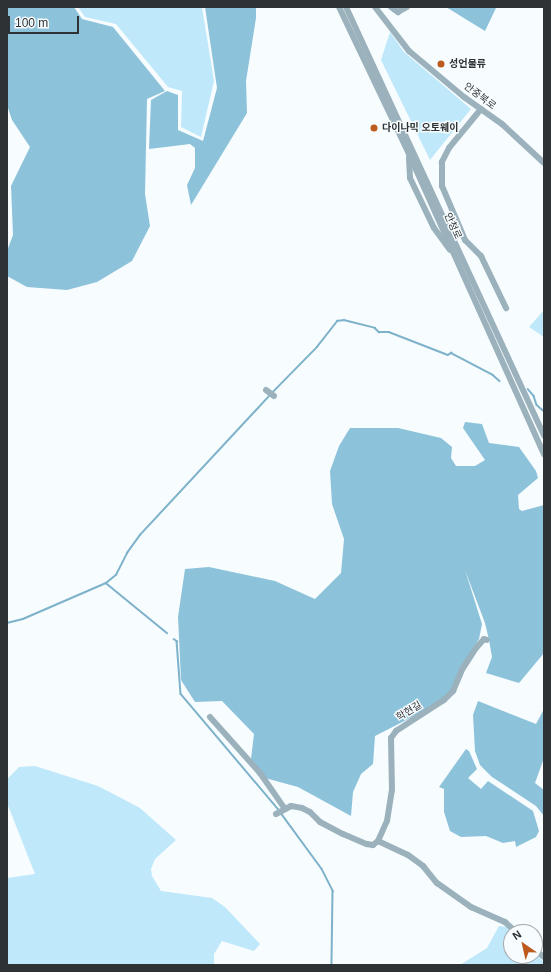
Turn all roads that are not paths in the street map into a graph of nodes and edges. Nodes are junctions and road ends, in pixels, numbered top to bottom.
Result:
1 (339, 7) edge
2 (346, 7) edge
3 (375, 7) edge
4 (391, 7) edge
5 (408, 7) edge
6 (481, 109) junction
7 (409, 154) junction
8 (544, 163) edge
9 (458, 260) junction
10 (506, 308) dead end
11 (266, 390) dead end
12 (274, 396) dead end
13 (544, 434) edge
14 (544, 454) edge
15 (487, 640) dead end
16 (210, 717) dead end
17 (285, 809) junction
18 (276, 814) dead end
19 (378, 841) junction
20 (507, 924) edge

1 - 7 street, 안청로
2 - 13 street, 안청로
3 - 6 street, 안중북로
4 - 5 street
6 - 8 street, 안중북로
6 - 10 street
7 - 9 street, 안청로
7 - 9 street
9 - 14 street, 안청로
11 - 12 street
15 - 19 street, 학현길
16 - 17 street
17 - 18 street
17 - 19 street
19 - 20 street

